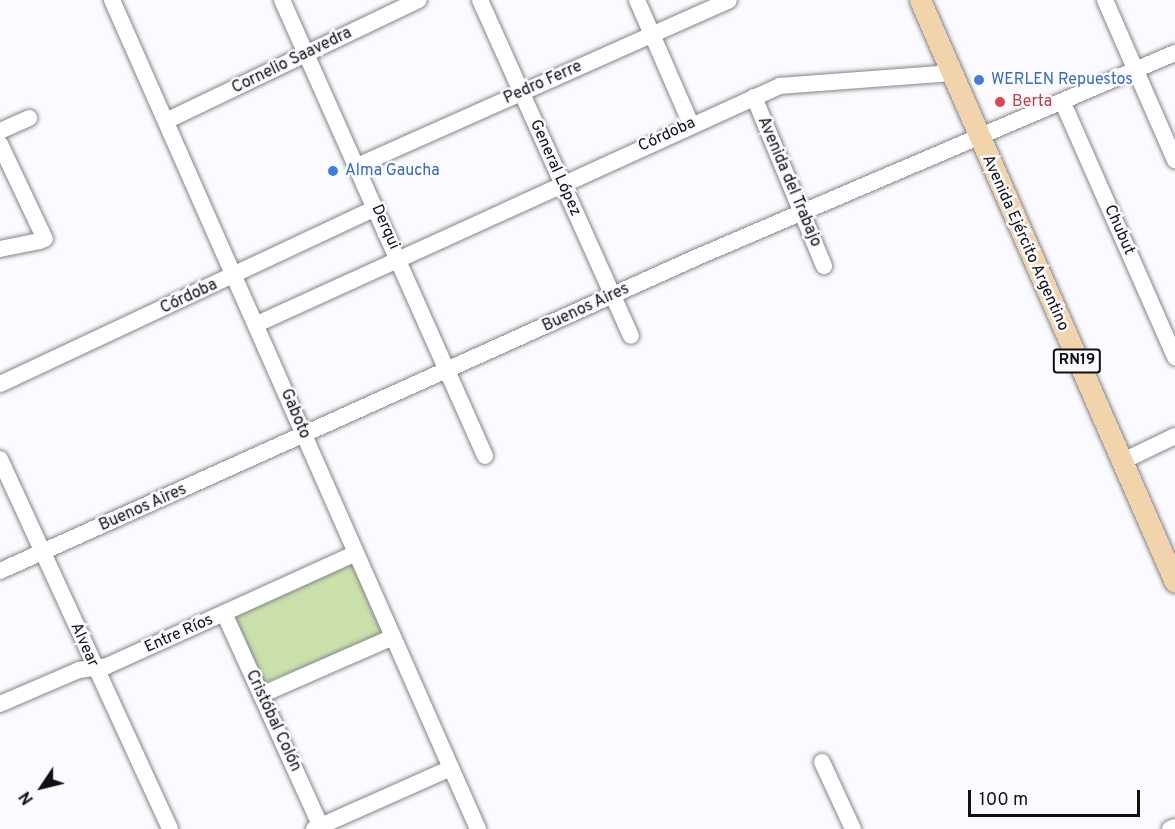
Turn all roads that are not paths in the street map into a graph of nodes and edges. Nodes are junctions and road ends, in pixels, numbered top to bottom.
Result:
1 (112, 0) edge
2 (282, 0) edge
3 (418, 0) edge
4 (480, 0) edge
5 (637, 0) edge
6 (729, 0) edge
7 (1105, 0) edge
8 (920, 1) edge
9 (653, 35) junction
10 (1175, 53) edge
11 (306, 54) junction
12 (1136, 70) junction
13 (952, 74) junction
14 (522, 92) junction
15 (754, 98) junction
16 (1063, 103) junction
17 (29, 118) dead end
18 (166, 121) junction
19 (691, 124) junction
20 (0, 131) edge
21 (980, 140) junction
22 (0, 144) edge
23 (1175, 160) edge
24 (357, 166) junction
25 (562, 184) junction
26 (376, 208) junction
27 (803, 213) junction
28 (0, 249) edge
29 (400, 261) junction
30 (824, 266) dead end
31 (236, 276) junction
32 (612, 295) junction
33 (257, 324) junction
34 (631, 336) dead end
35 (1175, 357) edge
36 (450, 371) junction
37 (0, 384) edge
38 (1175, 436) edge
39 (304, 437) junction
40 (485, 456) dead end
41 (0, 459) edge
42 (1121, 462) junction
43 (42, 552) junction
44 (356, 553) junction
45 (0, 571) edge
46 (1175, 582) edge
47 (224, 613) junction
48 (393, 638) junction
49 (94, 668) junction
50 (261, 695) junction
51 (0, 704) edge
52 (822, 762) dead end
53 (451, 768) junction
54 (1175, 826) edge
55 (319, 828) edge
56 (170, 829) edge
57 (478, 829) edge
58 (854, 829) edge
59 (1170, 829) edge

1 - 18 street, Gaboto
2 - 11 street, Derqui
3 - 11 street, Cornelio Saavedra
4 - 14 street, General López
5 - 9 street
6 - 9 street, Pedro Ferre
7 - 12 street
8 - 13 main road, Avenida Ejército Argentino / RN19
9 - 14 street, Pedro Ferre
9 - 19 street
10 - 12 street, Buenos Aires
11 - 18 street, Cornelio Saavedra
11 - 24 street, Derqui
12 - 16 street, Buenos Aires
12 - 23 street
13 - 15 street, Córdoba
13 - 21 main road, Avenida Ejército Argentino / RN19
14 - 24 street, Pedro Ferre
14 - 25 street, General López
15 - 19 street, Córdoba
15 - 27 street, Avenida del Trabajo
16 - 21 street, Buenos Aires
16 - 35 street, Chubut
17 - 20 street
18 - 31 street, Gaboto
19 - 25 street, Córdoba
21 - 27 street, Buenos Aires
21 - 42 main road, Avenida Ejército Argentino / RN19
22 - 28 street
24 - 26 street, Derqui
25 - 29 street, Córdoba
25 - 32 street, General López
26 - 29 street, Derqui
26 - 31 street, Córdoba
27 - 30 street, Avenida del Trabajo
27 - 32 street, Buenos Aires
29 - 33 street, Córdoba
29 - 36 street, Derqui
31 - 33 street, Gaboto
31 - 37 street, Córdoba
32 - 34 street, General López
32 - 36 street, Buenos Aires
33 - 39 street, Gaboto
36 - 39 street, Buenos Aires
36 - 40 street, Derqui
38 - 42 street
39 - 43 street, Buenos Aires
39 - 44 street, Gaboto
41 - 43 street, Alvear
42 - 46 main road, Avenida Ejército Argentino / RN19
43 - 45 street, Buenos Aires
43 - 49 street, Alvear
44 - 47 street, Entre Ríos
44 - 48 street, Gaboto
47 - 49 street, Entre Ríos
47 - 50 street, Cristóbal Colón
48 - 50 street
48 - 53 street, Gaboto
49 - 51 street, Entre Ríos
49 - 56 street, Alvear
50 - 55 street, Cristóbal Colón
52 - 58 street
53 - 55 street
53 - 57 street, Gaboto
54 - 59 street

